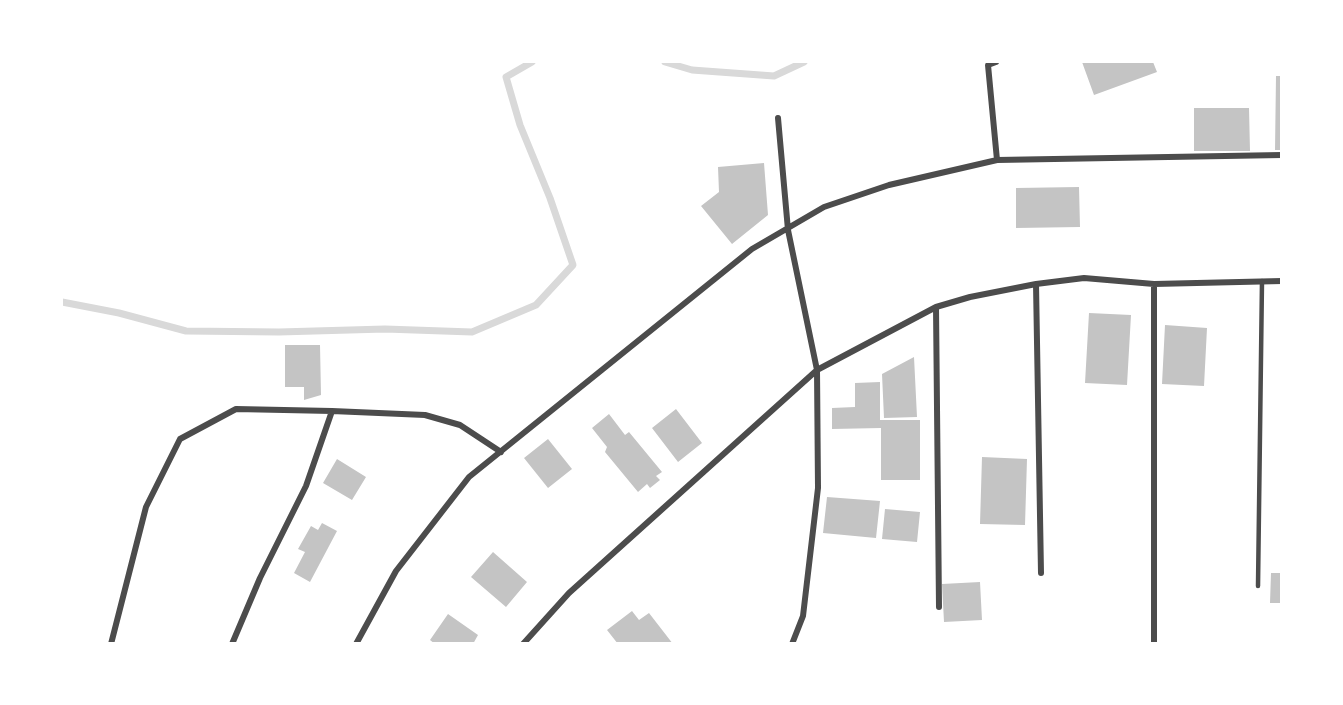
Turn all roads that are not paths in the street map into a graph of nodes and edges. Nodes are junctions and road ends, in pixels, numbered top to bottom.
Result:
1 (996, 62) edge
2 (778, 118) dead end
3 (1281, 155) edge
4 (997, 160) junction
5 (788, 230) junction
6 (1262, 281) junction
7 (1281, 281) edge
8 (1036, 284) junction
9 (1154, 284) junction
10 (936, 307) junction
11 (817, 370) junction
12 (332, 411) junction
13 (501, 453) junction
14 (1041, 573) dead end
15 (1258, 586) dead end
16 (939, 607) dead end
17 (111, 644) edge
18 (232, 644) edge
19 (356, 644) edge
20 (524, 644) edge
21 (792, 644) edge
22 (1154, 644) edge

1 - 4 street
2 - 5 street
3 - 4 street
4 - 5 street
5 - 11 street
5 - 13 street
6 - 7 street
6 - 9 street
6 - 15 lane
8 - 9 street
8 - 10 street
8 - 14 street
9 - 22 street
10 - 11 street
10 - 16 street
11 - 20 street
11 - 21 street
12 - 13 street
12 - 17 street
12 - 18 street
13 - 19 street

